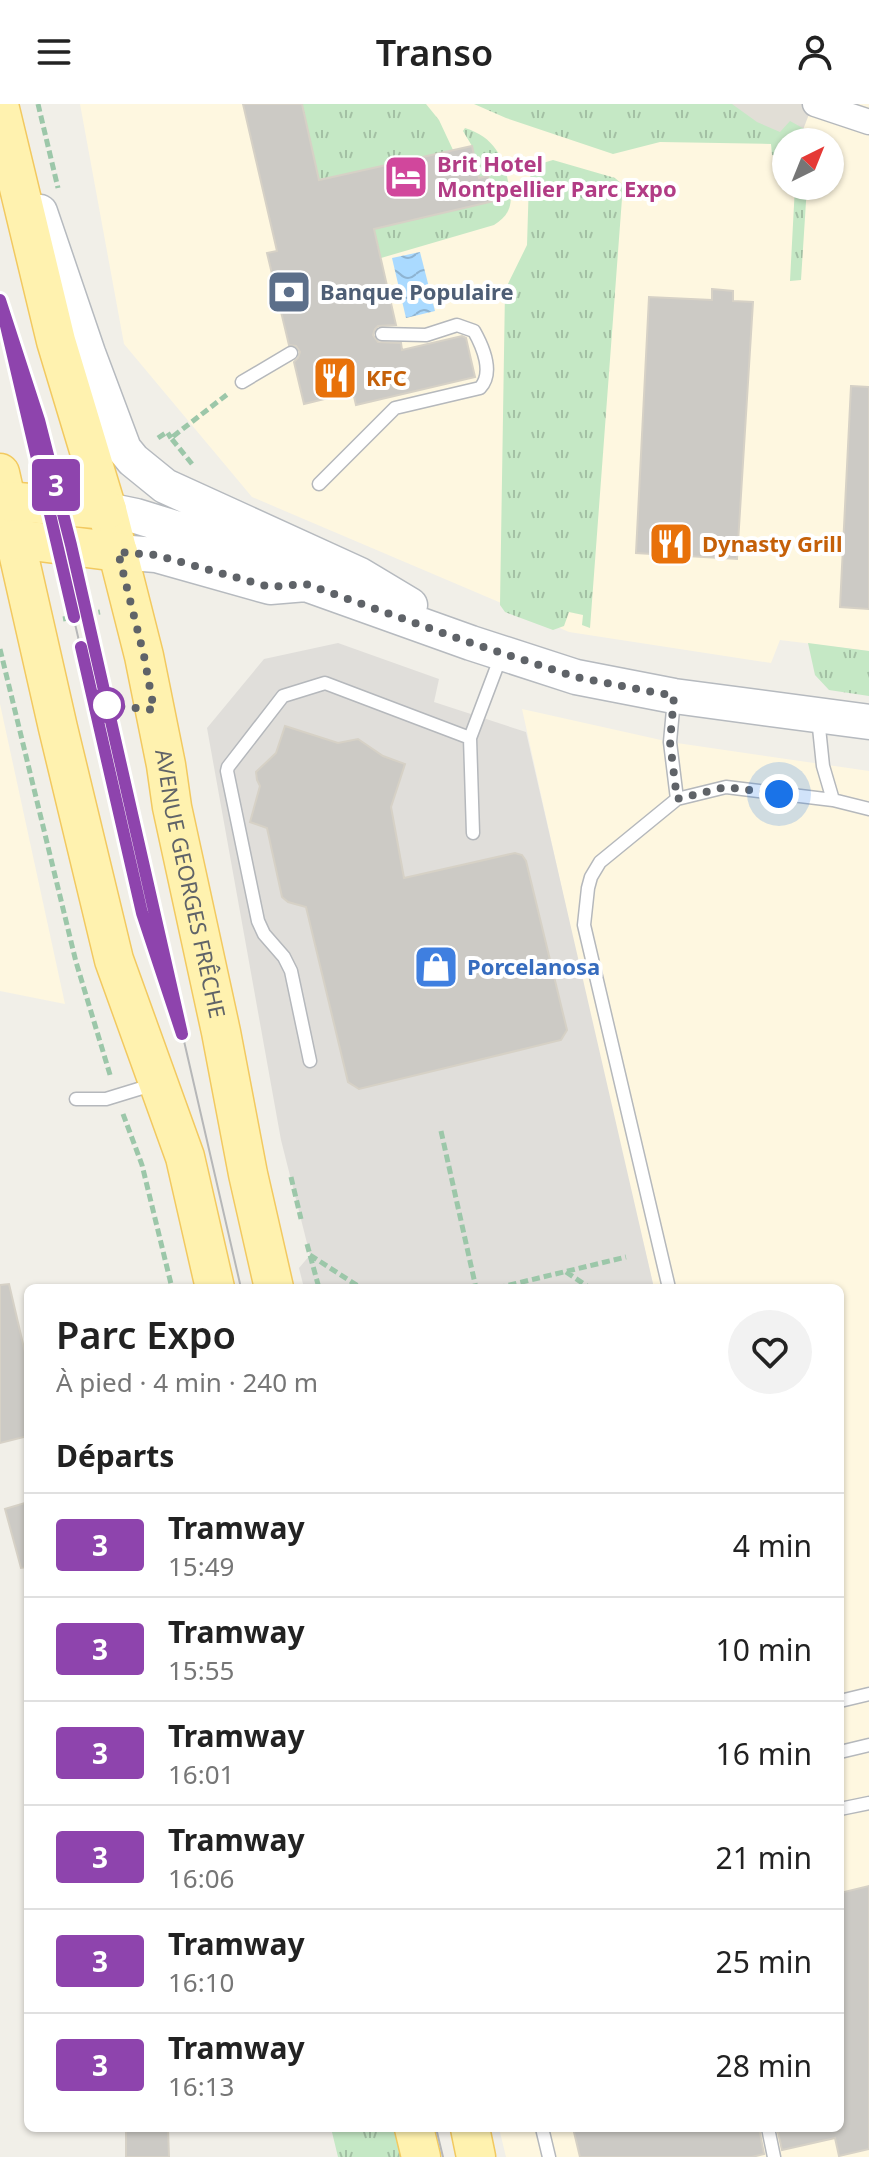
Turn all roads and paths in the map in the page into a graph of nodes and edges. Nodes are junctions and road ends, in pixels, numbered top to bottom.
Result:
1 (5, 104) edge
2 (815, 104) edge
3 (0, 109) edge
4 (869, 122) edge
5 (382, 334) dead end
6 (291, 353) dead end
7 (242, 382) joint
8 (158, 438) junction
9 (171, 438) junction
10 (124, 449) junction
11 (166, 449) dead end
12 (200, 475) dead end
13 (319, 484) dead end
14 (4, 509) edge
15 (107, 510) junction
16 (118, 552) junction
17 (306, 584) junction
18 (131, 606) junction
19 (36, 624) junction
20 (486, 648) junction
21 (674, 696) junction
22 (818, 715) junction
23 (869, 722) edge
24 (470, 738) junction
25 (677, 799) junction
26 (833, 800) junction
27 (869, 809) edge
28 (473, 833) dead end
29 (310, 1061) dead end
30 (157, 1083) junction
31 (76, 1099) dead end
32 (441, 1131) dead end
33 (291, 1177) dead end
34 (301, 1219) dead end
35 (307, 1244) dead end
36 (310, 1255) junction
37 (626, 1257) dead end
38 (566, 1272) junction
39 (536, 1279) junction
40 (214, 1284) edge
41 (273, 1284) edge
42 (318, 1284) edge
43 (355, 1284) edge
44 (475, 1284) edge
45 (514, 1284) edge
46 (533, 1284) edge
47 (584, 1284) edge
48 (668, 1284) edge
49 (869, 1694) edge
50 (844, 1700) edge
51 (869, 1745) edge
52 (844, 1751) edge
53 (869, 1803) edge
54 (844, 1808) edge
55 (415, 2132) edge
56 (471, 2132) edge
57 (543, 2132) edge
58 (769, 2132) edge
59 (421, 2157) edge
60 (476, 2157) edge
61 (549, 2157) edge
62 (774, 2157) edge

1 - 10 street
2 - 4 street
3 - 15 main road, AVENUE GEORGES FRÊCHE
5 - 13 lane
6 - 7 lane
7 - 9 path
8 - 9 path
8 - 10 path
8 - 11 path
9 - 12 path
10 - 20 street
14 - 15 main road
14 - 16 main road
14 - 19 main road
15 - 16 main road, AVENUE GEORGES FRÊCHE
15 - 17 street
16 - 17 street
16 - 18 main road, AVENUE GEORGES FRÊCHE
17 - 20 street
18 - 19 path
18 - 41 main road, AVENUE GEORGES FRÊCHE
19 - 30 main road
20 - 21 street
20 - 24 lane
21 - 22 street
21 - 25 lane
22 - 23 street
22 - 26 lane
24 - 28 lane
24 - 29 lane
25 - 26 lane
25 - 48 lane
26 - 27 lane
30 - 31 lane
30 - 40 main road
32 - 44 path
33 - 34 path
35 - 36 path
36 - 42 path
36 - 43 path
37 - 38 path
38 - 39 path
38 - 47 path
39 - 45 path
39 - 46 path
49 - 50 lane
51 - 52 lane
53 - 54 lane
55 - 59 main road
56 - 60 main road
57 - 61 lane
58 - 62 lane

